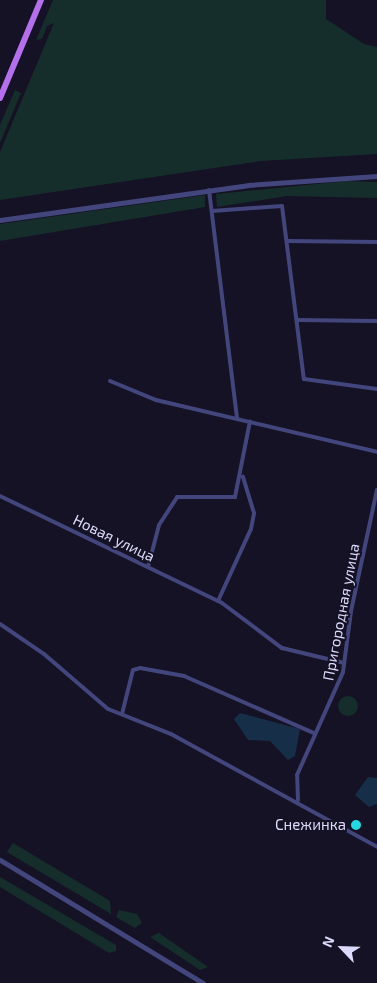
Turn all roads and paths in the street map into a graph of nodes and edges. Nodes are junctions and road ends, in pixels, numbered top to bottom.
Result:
1 (41, 0) edge
2 (0, 98) edge
3 (377, 176) edge
4 (209, 190) junction
5 (212, 211) junction
6 (0, 220) edge
7 (288, 241) junction
8 (377, 242) edge
9 (297, 320) junction
10 (377, 321) edge
11 (110, 381) dead end
12 (377, 389) edge
13 (237, 418) junction
14 (250, 421) junction
15 (377, 452) edge
16 (243, 475) junction
17 (377, 490) edge
18 (0, 496) edge
19 (148, 567) junction
20 (218, 601) junction
21 (0, 624) edge
22 (344, 663) junction
23 (122, 714) junction
24 (314, 733) junction
25 (298, 800) junction
26 (377, 847) edge
27 (0, 860) edge
28 (203, 983) edge

1 - 2 main road
3 - 4 street
4 - 5 street
4 - 6 street
5 - 7 street
5 - 13 street
7 - 8 street
7 - 9 street
9 - 10 street
9 - 12 street
11 - 13 street
13 - 14 street
14 - 15 street
14 - 16 street
16 - 19 street
16 - 20 street
17 - 22 street, Пригородная улица
18 - 19 street, Новая улица
19 - 20 street, Новая улица
20 - 22 street, Новая улица
21 - 23 street
22 - 24 street, Пригородная улица
23 - 24 street
23 - 25 street
24 - 25 street, Пригородная улица
25 - 26 street
27 - 28 street

